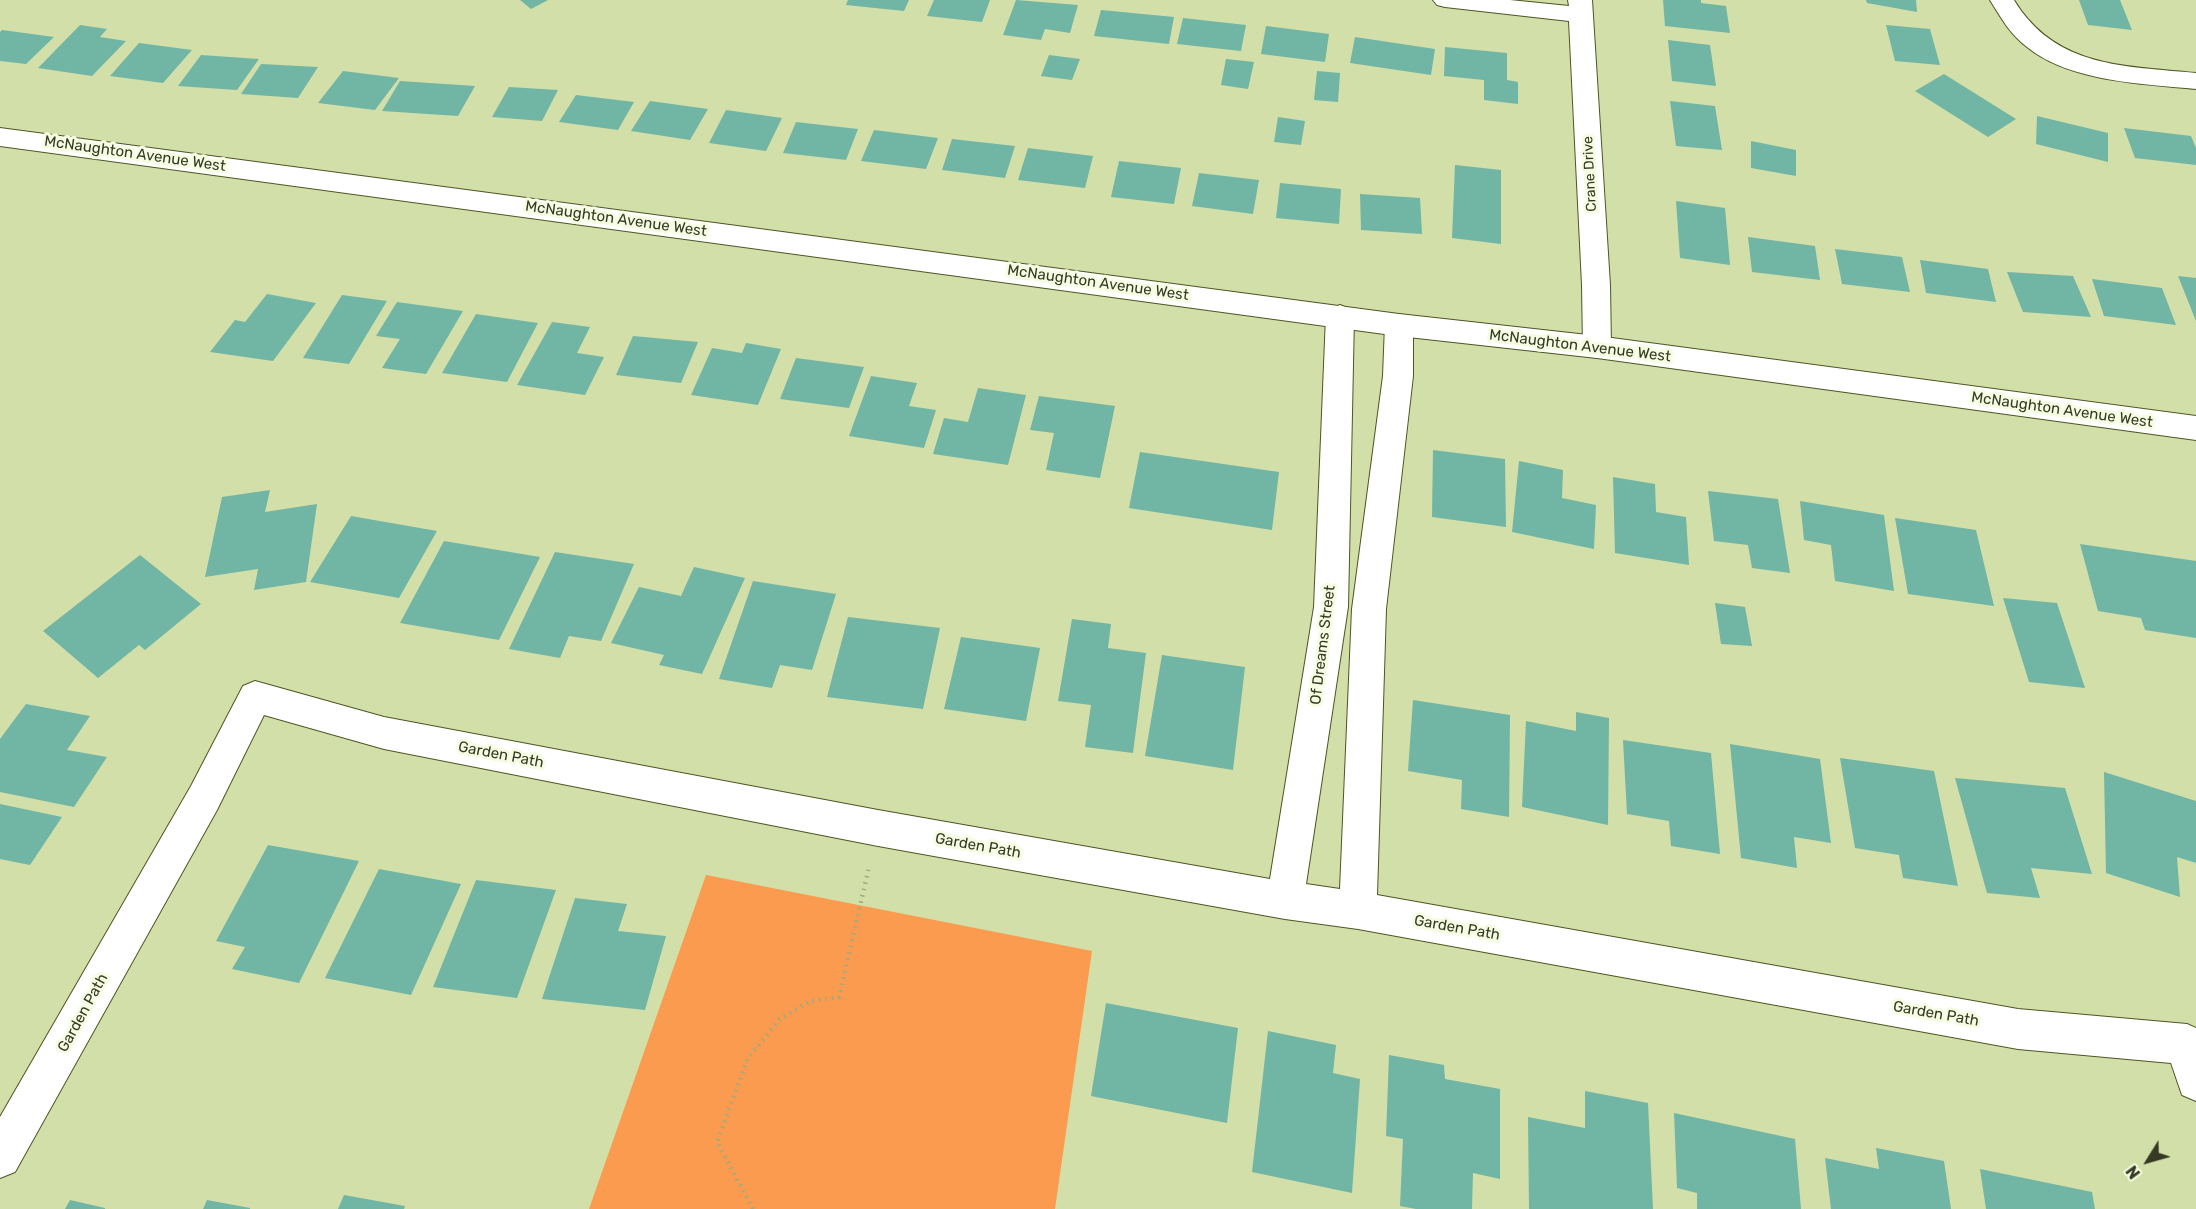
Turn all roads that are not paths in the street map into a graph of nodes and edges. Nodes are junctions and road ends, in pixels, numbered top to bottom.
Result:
1 (1445, 0) edge
2 (2002, 0) edge
3 (1580, 8) edge
4 (2196, 81) edge
5 (0, 136) edge
6 (1340, 316) junction
7 (1399, 325) junction
8 (1597, 347) junction
9 (2196, 428) edge
10 (1285, 900) junction
11 (1358, 910) junction
12 (2196, 1081) edge
13 (0, 1156) edge

1 - 3 street
2 - 4 street
3 - 8 street, Crane Drive
5 - 6 street, McNaughton Avenue West
6 - 7 street, McNaughton Avenue West
6 - 10 street, Of Dreams Street
7 - 8 street, McNaughton Avenue West
7 - 11 street
8 - 9 street, McNaughton Avenue West
10 - 11 street, Garden Path
10 - 13 street, Garden Path
11 - 12 street, Garden Path

